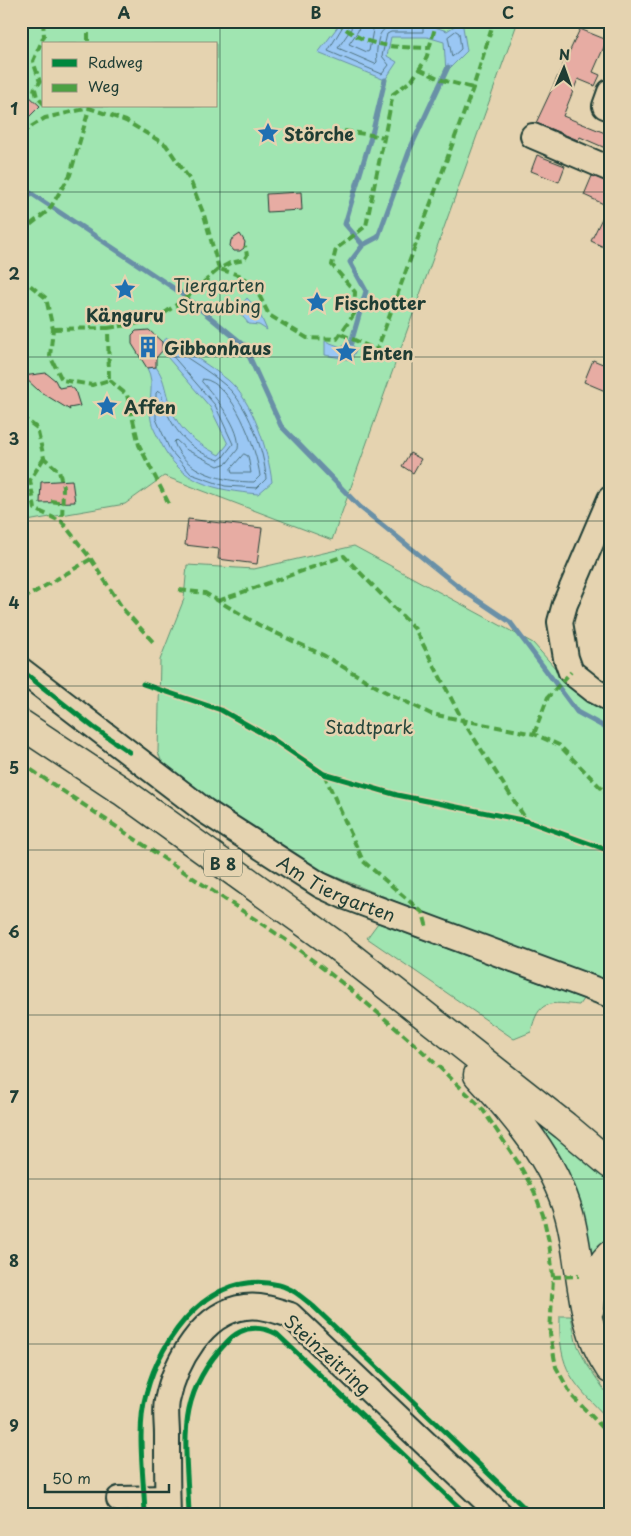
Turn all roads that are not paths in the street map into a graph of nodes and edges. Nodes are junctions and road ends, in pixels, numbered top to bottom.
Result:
1 (610, 92) edge
2 (610, 108) edge
3 (533, 136) dead end
4 (610, 169) edge
5 (610, 500) edge
6 (21, 670) edge
7 (610, 699) edge
8 (21, 724) edge
9 (610, 995) edge
10 (419, 1011) junction
11 (565, 1126) junction
12 (610, 1139) edge
13 (610, 1164) edge
14 (610, 1256) edge
15 (589, 1322) junction
16 (610, 1368) edge
17 (119, 1499) dead end
18 (167, 1507) edge
19 (501, 1515) edge

1 - 2 street
3 - 4 street
5 - 7 street
6 - 9 street, Am Tiergarten
8 - 10 main road, B 8
10 - 11 main road, B 8
10 - 15 main road
11 - 12 main road
11 - 13 main road, B 8
14 - 15 main road
15 - 16 main road
17 - 18 street, Steinzeitring
18 - 19 street, Steinzeitring

